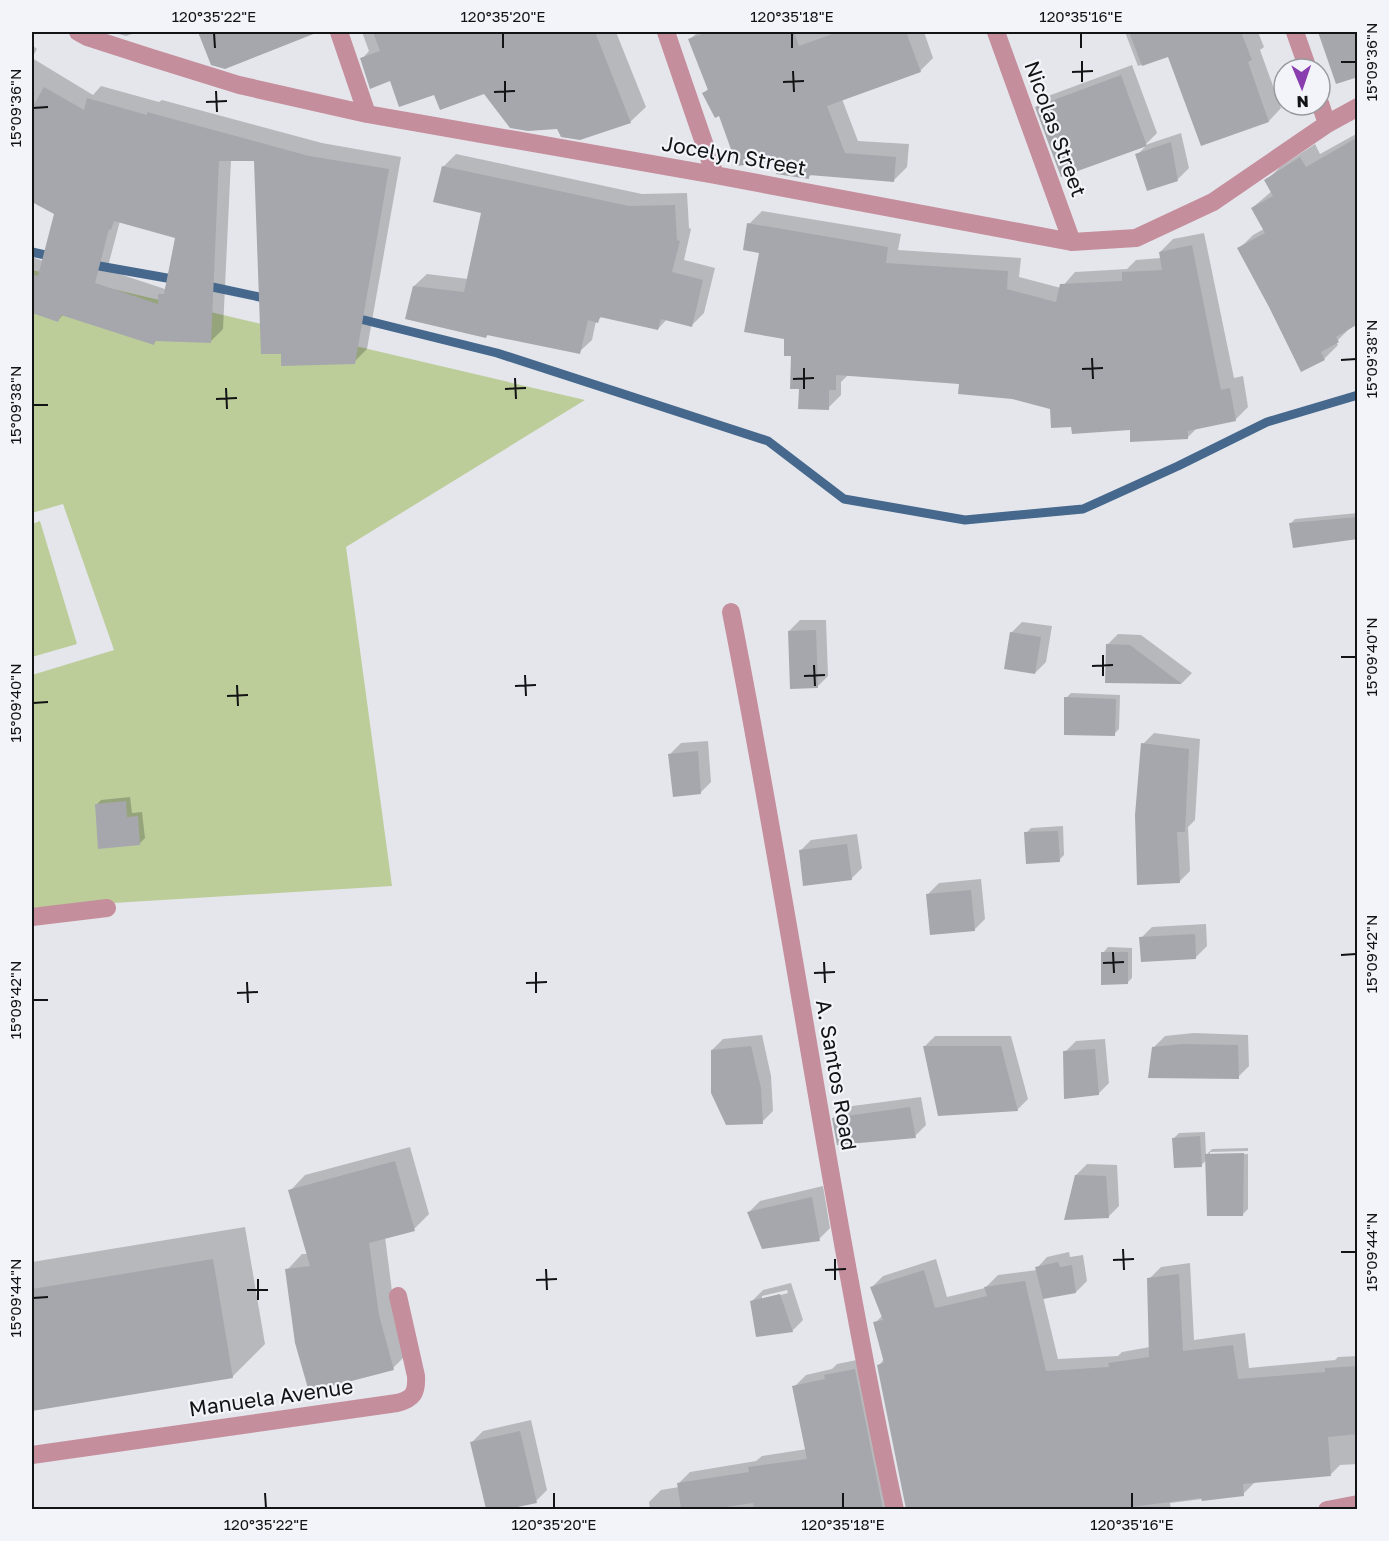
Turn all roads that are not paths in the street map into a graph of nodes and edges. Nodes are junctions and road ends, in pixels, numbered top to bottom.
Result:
1 (78, 32) edge
2 (339, 32) edge
3 (666, 32) edge
4 (996, 32) edge
5 (1294, 32) edge
6 (1303, 57) edge
7 (1358, 107) edge
8 (367, 114) junction
9 (1325, 117) edge
10 (1327, 124) junction
11 (715, 175) junction
12 (1072, 242) junction
13 (731, 612) dead end
14 (107, 908) dead end
15 (32, 917) edge
16 (398, 1296) dead end
17 (32, 1455) edge
18 (1358, 1504) edge
19 (895, 1509) edge
20 (1328, 1509) edge

1 - 8 street, Jocelyn Street
2 - 8 street
3 - 11 street
4 - 12 street, Nicolas Street
5 - 6 street
7 - 10 street, Jocelyn Street
8 - 11 street, Jocelyn Street
9 - 10 street
10 - 12 street, Jocelyn Street
11 - 12 street, Jocelyn Street
13 - 19 street, A. Santos Road
14 - 15 street
16 - 17 street, Manuela Avenue
18 - 20 street

